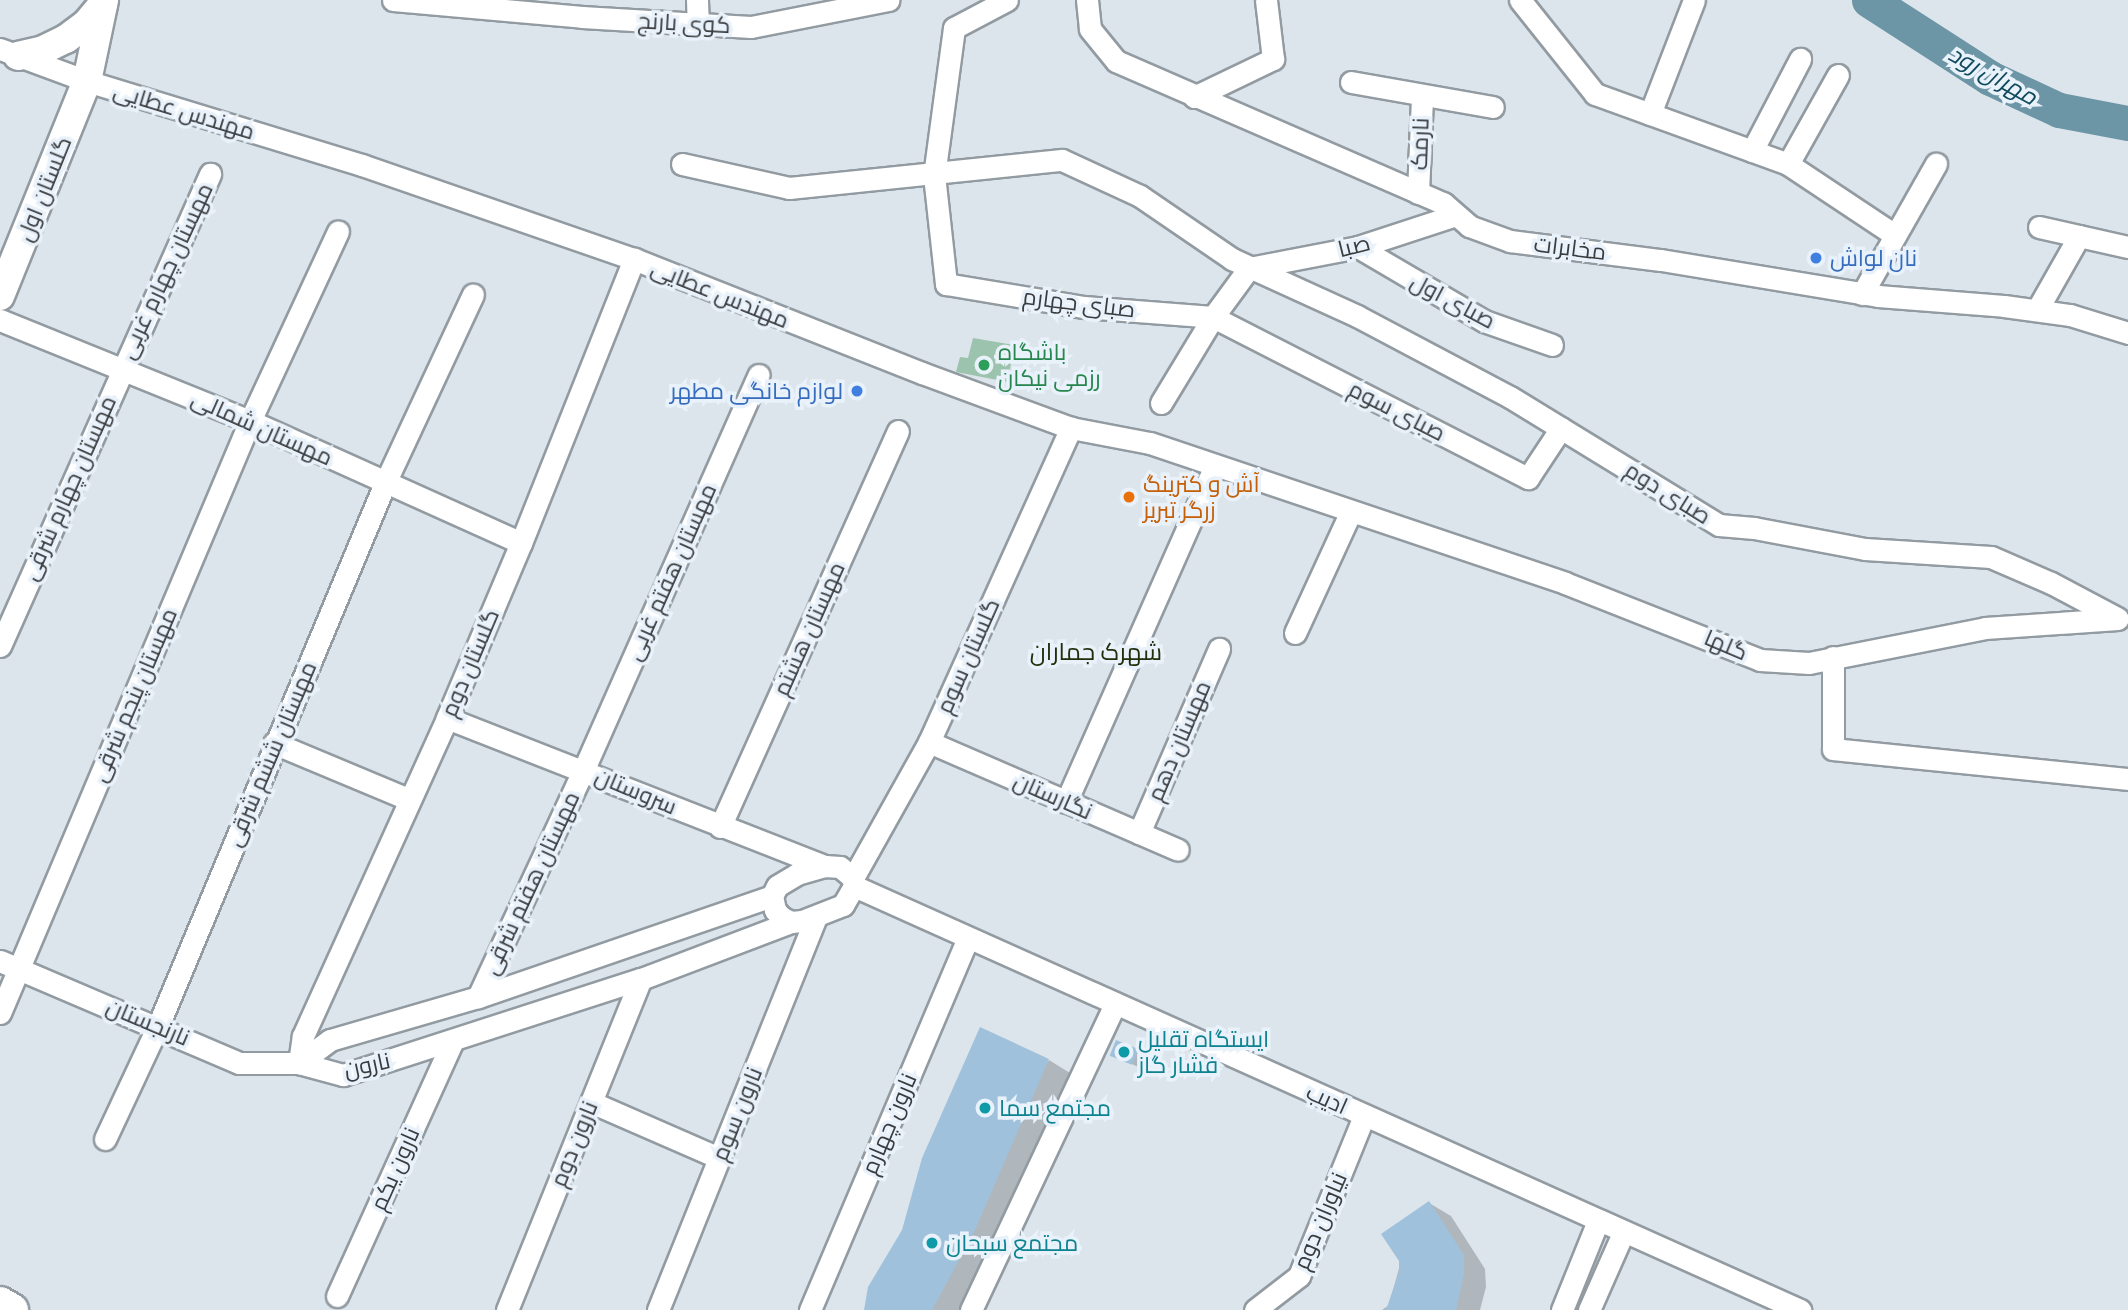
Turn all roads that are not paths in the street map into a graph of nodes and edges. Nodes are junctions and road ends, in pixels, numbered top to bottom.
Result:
1 (393, 0) edge
2 (697, 0) edge
3 (888, 0) edge
4 (1007, 0) edge
5 (1087, 0) edge
6 (1266, 0) edge
7 (1520, 0) edge
8 (1694, 0) edge
9 (104, 2) edge
10 (581, 9) edge
11 (698, 24) junction
12 (9, 52) edge
13 (1800, 59) dead end
14 (1838, 75) dead end
15 (87, 81) junction
16 (1351, 82) dead end
17 (1422, 96) junction
18 (1194, 97) junction
19 (1493, 107) dead end
20 (1650, 114) junction
21 (1752, 151) junction
22 (682, 164) dead end
23 (1788, 164) junction
24 (1936, 164) dead end
25 (210, 174) dead end
26 (934, 175) junction
27 (1418, 193) junction
28 (1456, 215) junction
29 (2039, 227) dead end
30 (338, 231) dead end
31 (1895, 235) junction
32 (2079, 236) junction
33 (1358, 247) junction
34 (2128, 247) edge
35 (634, 259) junction
36 (1249, 268) junction
37 (472, 293) dead end
38 (1862, 294) junction
39 (0, 296) edge
40 (2036, 310) junction
41 (1213, 317) junction
42 (0, 320) edge
43 (2128, 333) edge
44 (1552, 345) dead end
45 (121, 369) junction
46 (758, 374) dead end
47 (1161, 403) dead end
48 (250, 421) junction
49 (1071, 428) junction
50 (1561, 428) junction
51 (898, 431) dead end
52 (1215, 465) junction
53 (385, 483) junction
54 (1351, 511) junction
55 (521, 543) junction
56 (2123, 621) edge
57 (1295, 633) dead end
58 (0, 646) edge
59 (1219, 649) dead end
60 (1833, 657) junction
61 (447, 718) junction
62 (929, 742) junction
63 (274, 743) junction
64 (584, 769) junction
65 (2128, 779) edge
66 (410, 800) junction
67 (1066, 802) junction
68 (720, 827) junction
69 (1139, 833) junction
70 (1178, 850) dead end
71 (825, 866) junction
72 (853, 883) junction
73 (772, 896) junction
74 (816, 917) junction
75 (791, 922) junction
76 (968, 938) junction
77 (9, 965) edge
78 (641, 979) junction
79 (478, 997) junction
80 (1115, 1004) junction
81 (0, 1013) edge
82 (158, 1026) junction
83 (452, 1042) junction
84 (299, 1063) junction
85 (591, 1102) junction
86 (1364, 1116) junction
87 (105, 1139) dead end
88 (719, 1158) junction
89 (1598, 1221) junction
90 (1623, 1233) junction
91 (337, 1296) dead end
92 (0, 1303) edge
93 (12, 1310) edge
94 (507, 1310) edge
95 (658, 1310) edge
96 (810, 1310) edge
97 (971, 1310) edge
98 (1255, 1310) edge
99 (1562, 1310) edge
100 (1589, 1310) edge
101 (1800, 1310) edge

1 - 10 street, کوی بارنج
2 - 11 street
3 - 11 street, کوی بارنج
4 - 26 street
5 - 18 street, مخابرات
6 - 18 street
7 - 20 street
8 - 20 street
9 - 12 main road
9 - 15 main road, گلستان اول
10 - 11 street, کوی بارنج
12 - 15 street, مهندس عطایی
13 - 21 street
14 - 23 street
15 - 35 street, مهندس عطایی
15 - 39 main road, گلستان اول
16 - 17 street
17 - 19 street
17 - 27 street, نارمک
18 - 27 street, مخابرات
20 - 21 street
21 - 23 street
22 - 26 street, صبای دوم
23 - 31 street
24 - 31 street
25 - 45 street, مهستان چهارم غربی
26 - 36 street, صبای دوم
26 - 41 street, صبای چهارم
27 - 28 street, مخابرات
28 - 33 street, صبا
28 - 38 street, مخابرات
29 - 32 street
30 - 48 street, مهستان پنجم شرقی
31 - 38 street
32 - 34 street
32 - 40 street
33 - 36 street, صبا
33 - 44 street, صبای اول
35 - 49 street, مهندس عطایی
35 - 55 street, گلستان دوم
36 - 41 street
36 - 50 street, صبای دوم
37 - 53 street, مهستان ششم شرقی
38 - 40 street, مخابرات
40 - 43 street, مخابرات
41 - 47 street
41 - 50 street, صبای سوم
42 - 45 street, مهستان شمالی
45 - 48 street, مهستان شمالی
45 - 58 street, مهستان چهارم شرقی
46 - 64 street, مهستان هفتم غربی
48 - 53 street, مهستان شمالی
48 - 77 street, مهستان پنجم شرقی
49 - 52 street, مهندس عطایی
49 - 62 street, گلستان سوم
50 - 56 street, صبای دوم
51 - 68 street, مهستان هشتم
52 - 54 street, مهندس عطایی
52 - 67 street
53 - 55 street, مهستان شمالی
53 - 63 street, مهستان ششم شرقی
54 - 57 street
54 - 60 street, گلها
55 - 61 street, گلستان دوم
56 - 60 street, گلها
59 - 69 street, مهستان دهم
60 - 65 street
61 - 64 street, سروستان
61 - 66 street, گلستان دوم
62 - 67 street, نگارستان
62 - 72 street, گلستان سوم
63 - 66 street
63 - 82 street, مهستان ششم شرقی
64 - 68 street, سروستان
64 - 79 street, مهستان هفتم شرقی
66 - 84 street, گلستان دوم
67 - 69 street, نگارستان
68 - 71 street, سروستان
69 - 70 street, نگارستان
71 - 72 street, سروستان
71 - 73 street
72 - 74 street, گلستان سوم
72 - 76 street, ادیب
73 - 75 street
73 - 79 street, نارون
74 - 75 street, نارون
74 - 88 street, نارون سوم
75 - 78 street, نارون
76 - 80 street, ادیب
76 - 96 street, نارون چهارم
77 - 81 street, مهستان پنجم شرقی
77 - 82 street, نارنجستان
78 - 83 street, نارون
78 - 85 street, نارون دوم
79 - 84 street, نارون
80 - 86 street, ادیب
80 - 97 street
82 - 84 street, نارنجستان
82 - 87 street, مهستان ششم شرقی
83 - 84 street, نارون
83 - 91 street, نارون یکم
85 - 88 street
85 - 94 street, نارون دوم
86 - 89 street, ادیب
86 - 98 street, نیاوران دوم
88 - 95 street, نارون سوم
89 - 90 street, ادیب
89 - 99 street
90 - 100 street
90 - 101 street, ادیب
92 - 93 highway

